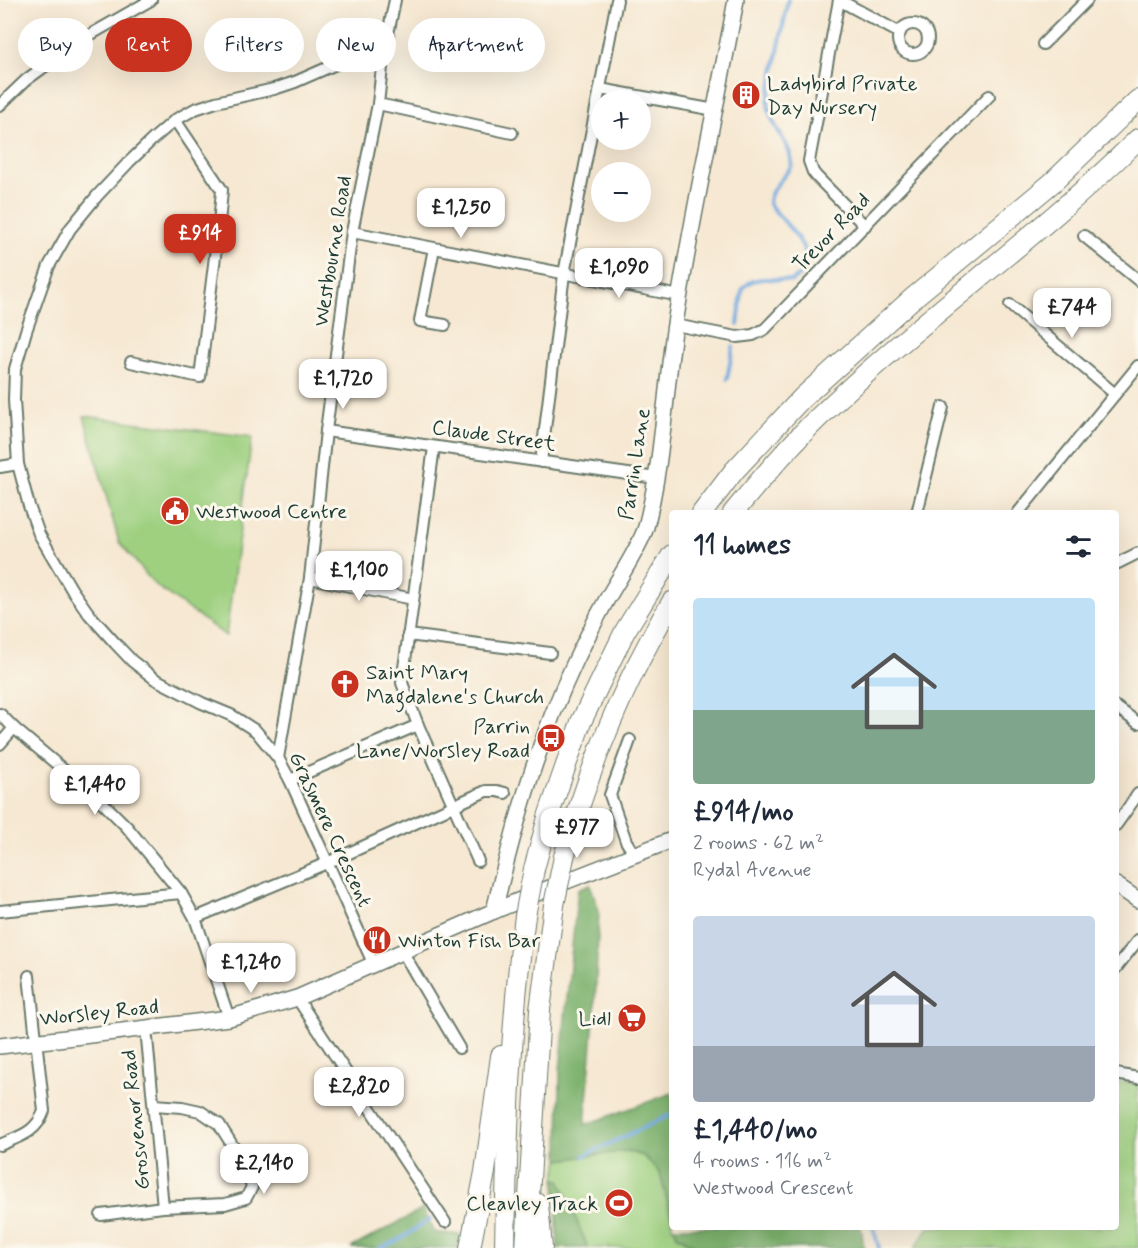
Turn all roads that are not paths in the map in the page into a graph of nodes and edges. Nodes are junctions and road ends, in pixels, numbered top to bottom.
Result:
1 (395, 0) edge
2 (617, 0) edge
3 (736, 0) edge
4 (839, 0) edge
5 (1087, 0) edge
6 (148, 1) edge
7 (391, 18) edge
8 (900, 33) dead end
9 (1043, 44) dead end
10 (318, 72) edge
11 (381, 72) edge
12 (600, 89) junction
13 (989, 96) dead end
14 (1138, 100) edge
15 (378, 104) junction
16 (0, 105) edge
17 (715, 110) junction
18 (175, 120) junction
19 (512, 133) dead end
20 (1138, 139) edge
21 (865, 226) junction
22 (352, 232) junction
23 (1084, 236) dead end
24 (435, 248) junction
25 (564, 274) junction
26 (1138, 280) edge
27 (680, 296) junction
28 (1010, 306) dead end
29 (445, 325) dead end
30 (675, 325) junction
31 (132, 362) dead end
32 (1138, 366) edge
33 (1115, 394) junction
34 (943, 407) dead end
35 (326, 431) junction
36 (434, 447) junction
37 (541, 462) junction
38 (18, 464) junction
39 (0, 467) edge
40 (656, 478) junction
41 (704, 510) edge
42 (736, 510) edge
43 (918, 510) edge
44 (1020, 510) edge
45 (1138, 553) edge
46 (669, 560) edge
47 (1119, 562) edge
48 (310, 578) junction
49 (413, 599) junction
50 (669, 607) edge
51 (408, 635) junction
52 (550, 653) dead end
53 (1119, 709) edge
54 (0, 714) edge
55 (1138, 723) edge
56 (418, 725) junction
57 (14, 728) junction
58 (630, 740) dead end
59 (0, 744) edge
60 (278, 758) junction
61 (290, 780) junction
62 (505, 793) dead end
63 (1138, 794) edge
64 (453, 806) junction
65 (1119, 821) edge
66 (669, 841) edge
67 (634, 854) junction
68 (478, 861) dead end
69 (327, 863) junction
70 (1119, 887) edge
71 (181, 893) junction
72 (1138, 900) edge
73 (0, 911) edge
74 (495, 911) junction
75 (195, 918) junction
76 (1138, 939) edge
77 (402, 951) junction
78 (1119, 964) edge
79 (374, 965) junction
80 (29, 976) dead end
81 (517, 976) junction
82 (297, 998) junction
83 (229, 1018) junction
84 (146, 1028) junction
85 (37, 1040) junction
86 (0, 1046) edge
87 (459, 1048) dead end
88 (1119, 1074) edge
89 (1138, 1077) edge
90 (154, 1105) junction
91 (0, 1145) edge
92 (532, 1169) junction
93 (164, 1207) junction
94 (101, 1215) dead end
95 (445, 1222) dead end
96 (470, 1248) edge
97 (505, 1248) edge
98 (526, 1248) edge
99 (542, 1248) edge

1 - 7 street, Westbourne Road
2 - 12 street
3 - 17 main road, Parrin Lane
4 - 8 street
4 - 21 street
5 - 9 street
6 - 16 street
10 - 18 street, Grasmere Crescent
11 - 15 street, Westbourne Road
12 - 17 street
12 - 25 street
13 - 21 street, Trevor Road
14 - 41 highway
15 - 19 street
15 - 22 street, Westbourne Road
17 - 27 main road, Parrin Lane
18 - 31 street
18 - 38 street, Grasmere Crescent
20 - 42 highway
21 - 30 street, Trevor Road
22 - 24 street
22 - 35 street, Westbourne Road
23 - 26 street
24 - 25 street
24 - 29 street
25 - 27 street
25 - 37 street
27 - 30 main road, Parrin Lane
28 - 33 street
30 - 40 main road, Parrin Lane
32 - 33 street
33 - 44 street
34 - 43 street
35 - 36 street, Claude Street
35 - 48 street, Westbourne Road
36 - 37 street, Claude Street
36 - 49 street
37 - 40 street, Claude Street
38 - 39 street
38 - 60 street, Grasmere Crescent
40 - 74 main road, Parrin Lane
45 - 47 street
46 - 81 highway, bridge
48 - 49 street
48 - 60 street, Westbourne Road
49 - 51 street
50 - 92 highway, bridge
51 - 52 street
51 - 56 street
53 - 55 street
54 - 57 street
56 - 61 street
56 - 64 street
57 - 59 street
57 - 71 street
58 - 67 street
60 - 61 street, Grasmere Crescent
61 - 69 street, Grasmere Crescent
62 - 64 street
63 - 65 street
64 - 68 street
64 - 69 street
66 - 67 main road, Worsley Road
67 - 74 main road, Worsley Road
69 - 75 street
69 - 79 street, Grasmere Crescent
70 - 72 main road
71 - 73 street
71 - 75 street
74 - 77 main road, Worsley Road
75 - 83 street
76 - 78 street
77 - 79 main road, Worsley Road
77 - 87 street
79 - 82 main road, Worsley Road
80 - 85 street
81 - 96 highway
81 - 97 highway
82 - 83 main road, Worsley Road
82 - 95 street
83 - 84 main road, Worsley Road
84 - 85 main road, Worsley Road
84 - 90 street, Grosvenor Road
85 - 86 main road, Worsley Road
85 - 91 street
88 - 89 street
90 - 93 street, Grosvenor Road
90 - 93 street
92 - 98 highway
92 - 99 highway
93 - 94 street

